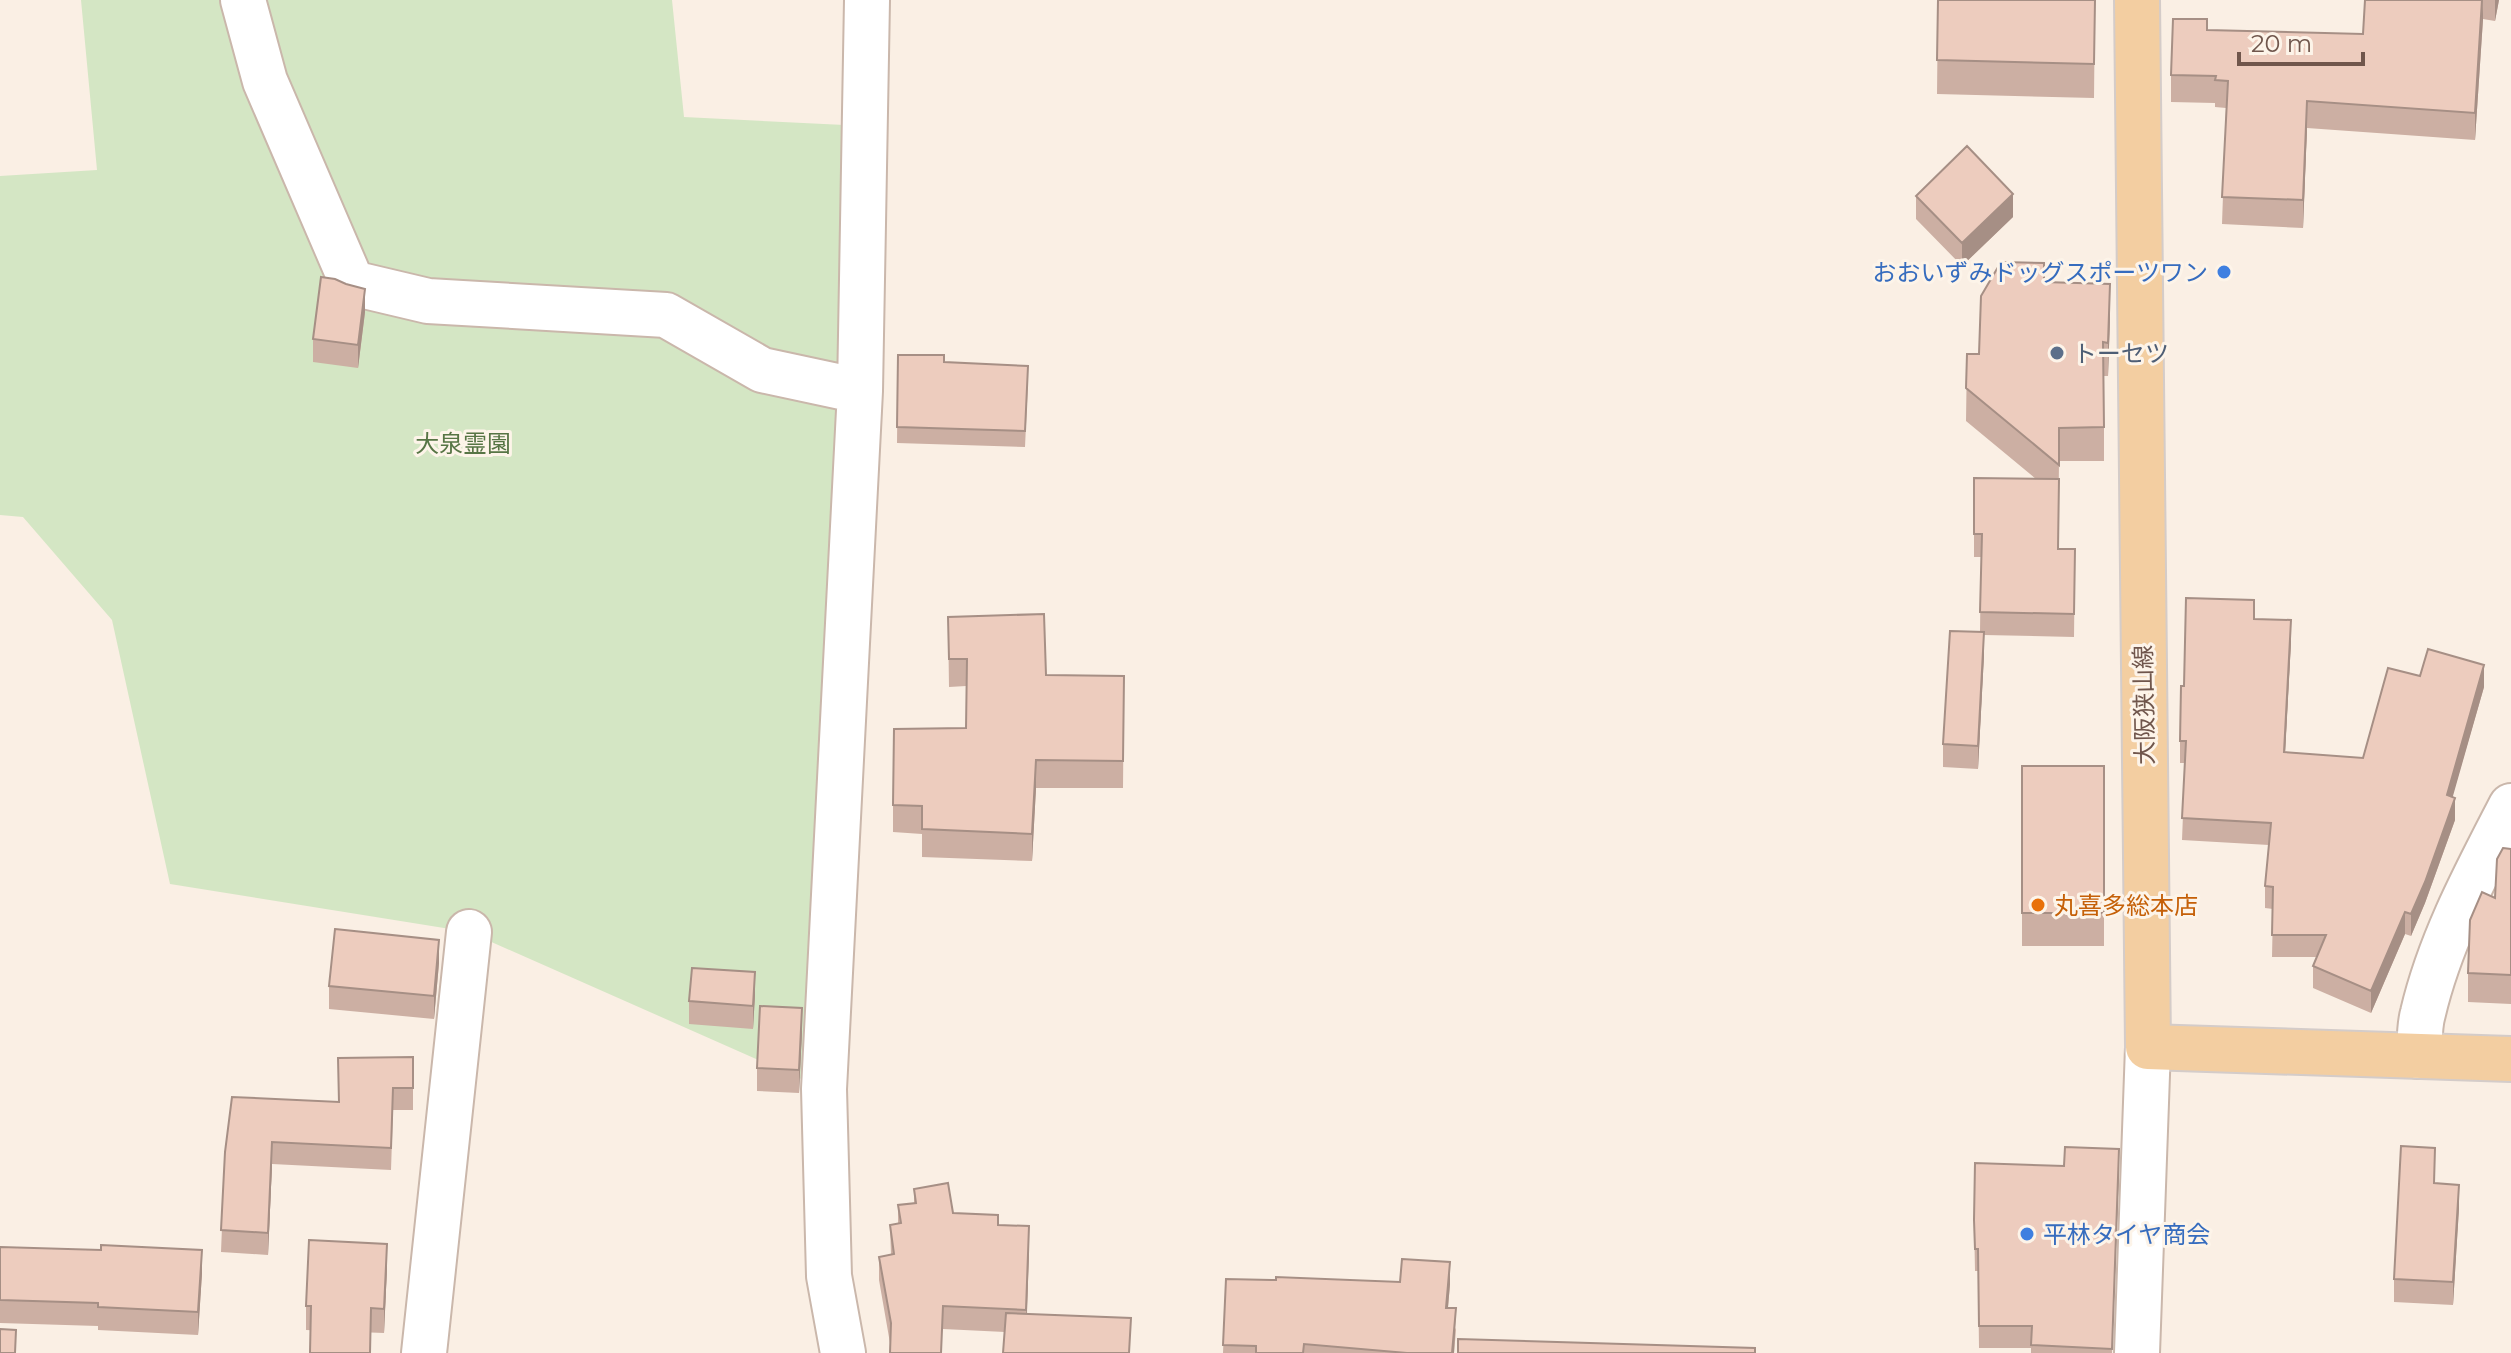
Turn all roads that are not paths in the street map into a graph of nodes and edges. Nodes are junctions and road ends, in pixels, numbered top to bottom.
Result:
1 (243, 0) edge
2 (867, 0) edge
3 (2137, 0) edge
4 (860, 391) junction
5 (2511, 806) edge
6 (469, 932) dead end
7 (2148, 1047) junction
8 (2419, 1056) junction
9 (2511, 1059) edge
10 (424, 1353) edge
11 (843, 1353) edge
12 (2137, 1353) edge

1 - 4 street
2 - 4 street
3 - 7 main road, 大阪狭山線
4 - 11 street
5 - 8 street
6 - 10 street
7 - 8 main road
7 - 12 street
8 - 9 main road

